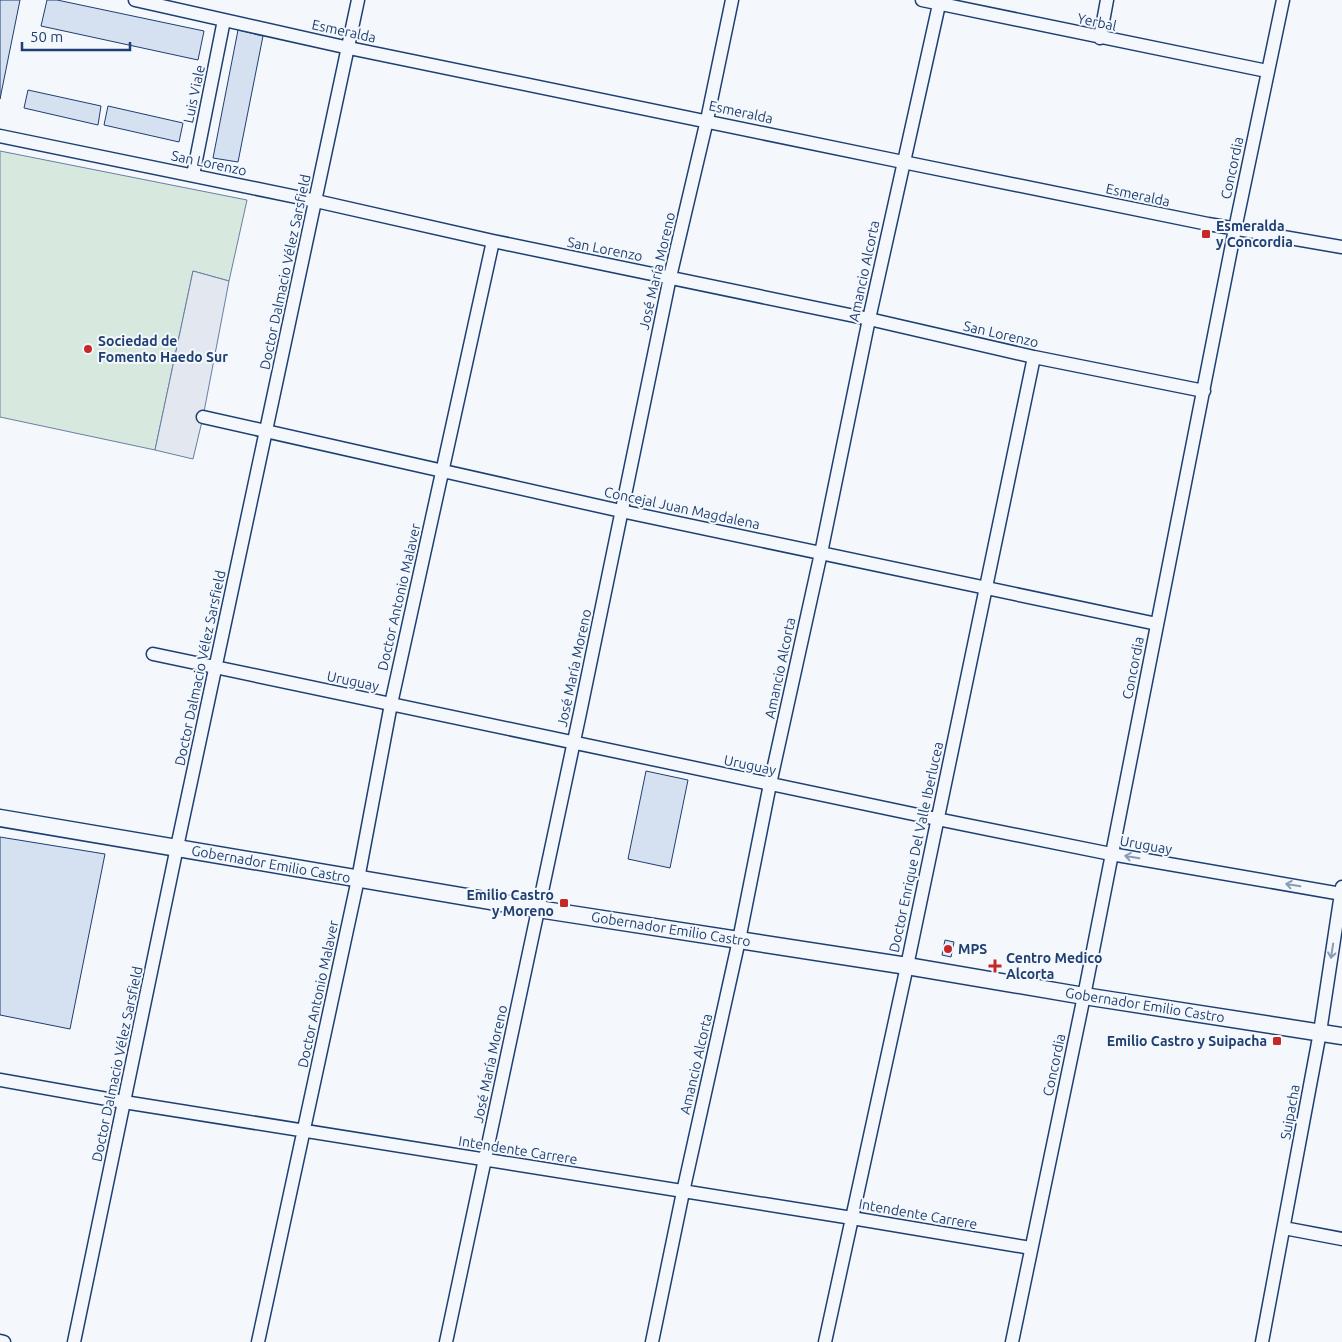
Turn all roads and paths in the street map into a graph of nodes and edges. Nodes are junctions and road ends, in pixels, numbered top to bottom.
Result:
1 (135, 0) edge
2 (358, 0) edge
3 (732, 0) edge
4 (922, 0) edge
5 (1107, 0) edge
6 (1283, 0) edge
7 (940, 2) edge
8 (224, 20) junction
9 (1100, 38) junction
10 (349, 48) junction
11 (1267, 71) junction
12 (707, 120) junction
13 (0, 136) edge
14 (903, 162) junction
15 (192, 175) junction
16 (316, 201) junction
17 (1235, 229) junction
18 (492, 241) junction
19 (1342, 247) edge
20 (670, 277) junction
21 (869, 319) junction
22 (1034, 357) junction
23 (1204, 391) junction
24 (203, 417) dead end
25 (266, 432) junction
26 (442, 472) junction
27 (621, 512) junction
28 (821, 553) junction
29 (985, 587) junction
30 (1157, 624) junction
31 (153, 654) dead end
32 (215, 667) junction
33 (391, 704) junction
34 (574, 743) junction
35 (770, 784) junction
36 (0, 818) edge
37 (937, 819) junction
38 (177, 847) junction
39 (1111, 854) junction
40 (358, 879) junction
41 (1342, 891) edge
42 (538, 909) junction
43 (739, 940) junction
44 (907, 966) junction
45 (1084, 996) junction
46 (1320, 1032) junction
47 (1342, 1036) edge
48 (0, 1080) edge
49 (124, 1102) junction
50 (305, 1130) junction
51 (485, 1159) junction
52 (683, 1192) junction
53 (852, 1218) junction
54 (1284, 1228) junction
55 (1342, 1239) edge
56 (1032, 1248) junction
57 (0, 1341) edge
58 (4, 1342) edge
59 (74, 1342) edge
60 (258, 1342) edge
61 (446, 1342) edge
62 (652, 1342) edge
63 (825, 1342) edge
64 (1012, 1342) edge
65 (1262, 1342) edge

1 - 8 street, Esmeralda
2 - 10 street, Doctor Dalmacio Vélez Sarsfield
3 - 12 street, José María Moreno
4 - 7 street, Yerbal
5 - 9 street
6 - 11 street, Concordia
7 - 9 street, Yerbal
7 - 14 street, Amancio Alcorta
8 - 10 street, Esmeralda
8 - 15 street, Luis Viale
9 - 11 street, Yerbal
10 - 12 street, Esmeralda
10 - 16 street, Doctor Dalmacio Vélez Sarsfield
11 - 17 street, Concordia
12 - 14 street, Esmeralda
12 - 20 street, José María Moreno
13 - 15 street, San Lorenzo
14 - 17 street, Esmeralda
14 - 21 street, Amancio Alcorta
15 - 16 street, San Lorenzo
16 - 18 street, San Lorenzo
16 - 25 street, Doctor Dalmacio Vélez Sarsfield
17 - 19 street, Esmeralda
17 - 23 street, Concordia
18 - 20 street, San Lorenzo
18 - 26 street, Doctor Antonio Malaver
20 - 21 street, San Lorenzo
20 - 27 street, José María Moreno
21 - 22 street, San Lorenzo
21 - 28 street, Amancio Alcorta
22 - 23 street, San Lorenzo
22 - 29 street, Doctor Enrique Del Valle Iberlucea
23 - 30 street, Concordia
24 - 25 street, Concejal Juan Magdalena
25 - 26 street, Concejal Juan Magdalena
25 - 32 street, Doctor Dalmacio Vélez Sarsfield
26 - 27 street, Concejal Juan Magdalena
26 - 33 street, Doctor Antonio Malaver
27 - 28 street, Concejal Juan Magdalena
27 - 34 street, José María Moreno
28 - 29 street, Concejal Juan Magdalena
28 - 35 street, Amancio Alcorta
29 - 30 street, Concejal Juan Magdalena
29 - 37 street, Doctor Enrique Del Valle Iberlucea
30 - 39 street, Concordia
31 - 32 street, Uruguay
32 - 33 street, Uruguay
32 - 38 street, Doctor Dalmacio Vélez Sarsfield
33 - 34 street, Uruguay
33 - 40 street, Doctor Antonio Malaver
34 - 35 street, Uruguay
34 - 42 street, José María Moreno
35 - 37 street, Uruguay
35 - 43 street, Amancio Alcorta
36 - 38 street, Gobernador Emilio Castro
37 - 39 street, Uruguay
37 - 44 street, Doctor Enrique Del Valle Iberlucea
38 - 40 street, Gobernador Emilio Castro
38 - 49 street, Doctor Dalmacio Vélez Sarsfield
41 -> 39 street, Uruguay
39 - 45 street, Concordia
40 - 42 street, Gobernador Emilio Castro
40 - 50 street, Doctor Antonio Malaver
41 -> 46 street, Suipacha
42 - 43 street, Gobernador Emilio Castro
42 - 51 street, José María Moreno
43 - 44 street, Gobernador Emilio Castro
43 - 52 street, Amancio Alcorta
44 - 45 street, Gobernador Emilio Castro
44 - 53 street, Doctor Enrique Del Valle Iberlucea
45 - 46 street, Gobernador Emilio Castro
45 - 56 street, Concordia
46 - 47 street, Gobernador Emilio Castro
46 - 54 street, Suipacha
48 - 49 street, Intendente Carrere
49 - 50 street, Intendente Carrere
49 - 59 street, Doctor Dalmacio Vélez Sarsfield
50 - 51 street, Intendente Carrere
50 - 60 street, Doctor Antonio Malaver
51 - 52 street, Intendente Carrere
51 - 61 street, José María Moreno
52 - 53 street, Intendente Carrere
52 - 62 street, Amancio Alcorta
53 - 56 street, Intendente Carrere
53 - 63 street, Doctor Enrique Del Valle Iberlucea
54 - 55 street
54 - 65 street, Suipacha
56 - 64 street, Concordia
57 - 58 street

